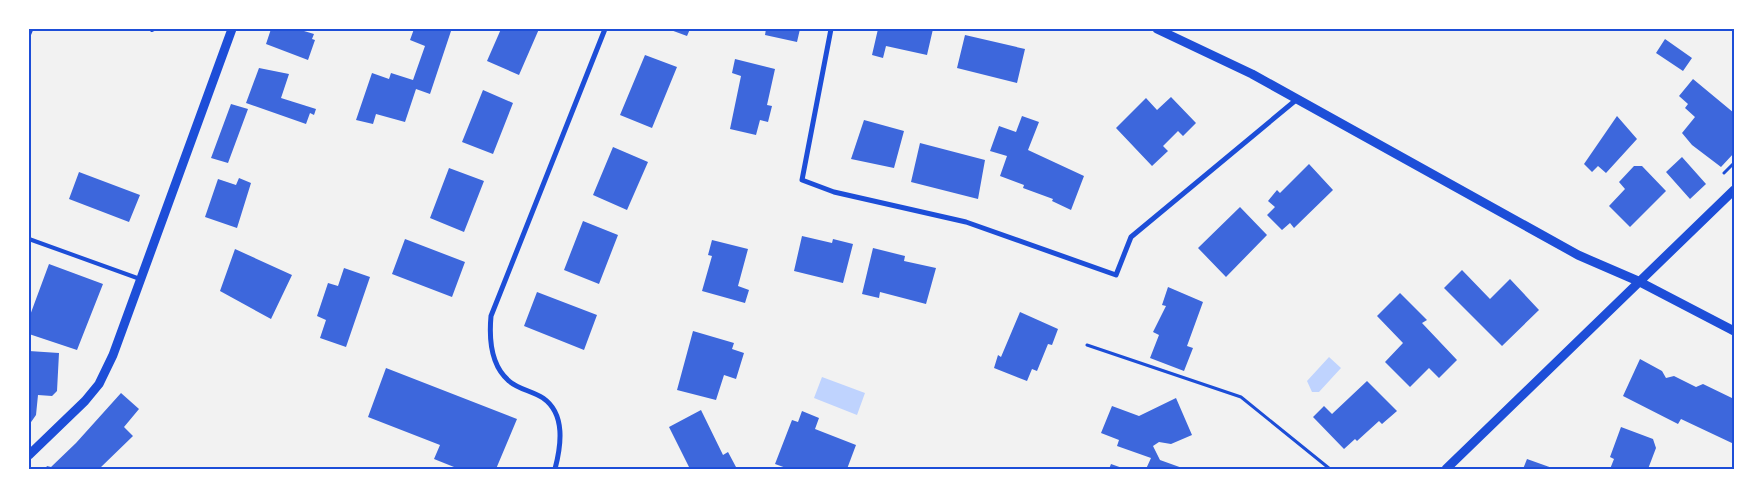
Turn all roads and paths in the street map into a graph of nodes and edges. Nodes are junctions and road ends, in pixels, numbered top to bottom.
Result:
1 (32, 29) edge
2 (232, 29) edge
3 (605, 29) edge
4 (831, 29) edge
5 (1157, 29) edge
6 (29, 36) edge
7 (1296, 100) junction
8 (1734, 190) edge
9 (29, 239) edge
10 (142, 279) junction
11 (1638, 281) junction
12 (1734, 332) edge
13 (1087, 345) dead end
14 (29, 455) edge
15 (554, 469) edge
16 (1330, 469) edge
17 (1446, 469) edge

1 - 6 path
2 - 10 street
3 - 15 street
4 - 7 street
5 - 7 street
7 - 11 street
8 - 11 street
9 - 10 lane
10 - 14 street
11 - 12 street
11 - 17 street
13 - 16 path

